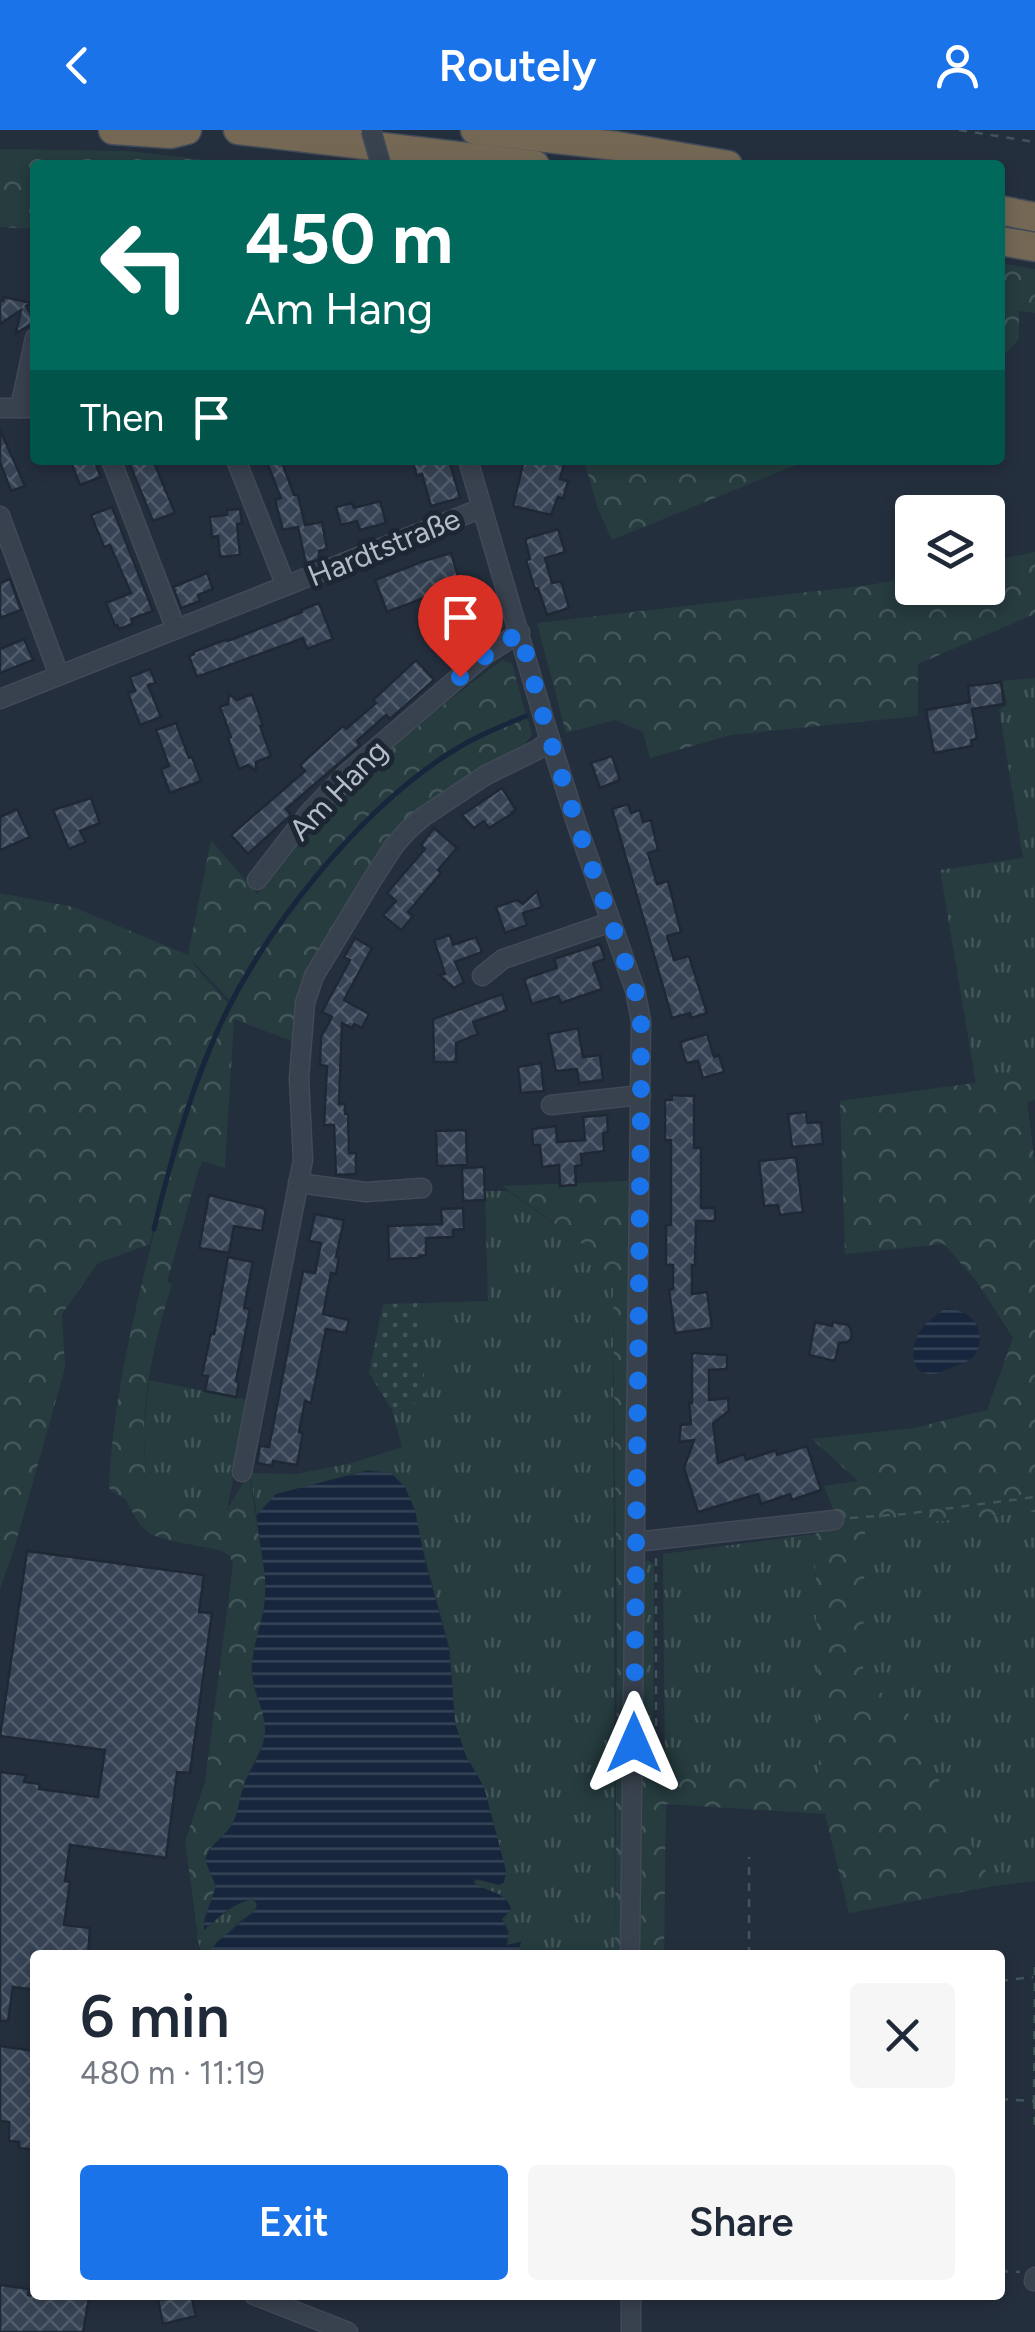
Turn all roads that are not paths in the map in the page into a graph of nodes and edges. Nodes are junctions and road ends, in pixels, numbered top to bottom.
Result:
1 (113, 130) edge
2 (187, 130) edge
3 (238, 130) edge
4 (371, 130) edge
5 (474, 130) edge
6 (380, 160) edge
7 (493, 160) edge
8 (699, 160) edge
9 (1005, 211) edge
10 (1035, 217) edge
11 (1005, 242) edge
12 (1035, 247) edge
13 (0, 408) edge
14 (28, 408) edge
15 (113, 465) edge
16 (238, 465) edge
17 (469, 465) edge
18 (482, 508) junction
19 (0, 516) edge
20 (286, 586) junction
21 (176, 629) junction
22 (520, 632) junction
23 (59, 675) junction
24 (0, 698) edge
25 (549, 735) junction
26 (258, 880) dead end
27 (611, 922) junction
28 (482, 976) dead end
29 (641, 1095) junction
30 (551, 1105) dead end
31 (298, 1183) junction
32 (422, 1188) dead end
33 (242, 1472) dead end
34 (834, 1520) road end
35 (635, 1542) junction
36 (630, 1950) edge
37 (279, 2300) edge
38 (631, 2300) edge
39 (348, 2332) edge
40 (631, 2332) edge

1 - 2 highway
3 - 7 highway
4 - 6 street, bridge
5 - 8 highway
9 - 10 highway
11 - 12 highway
13 - 14 street
15 - 21 street
16 - 20 street, Hardtstraße
17 - 18 street
18 - 20 street, Hardtstraße
18 - 22 street
19 - 23 street
20 - 21 street, Hardtstraße
21 - 23 street, Hardtstraße
22 - 25 street
22 - 26 street, Am Hang
23 - 24 street, Hardtstraße
25 - 27 street
25 - 31 street
27 - 28 street
27 - 29 street
29 - 30 street
29 - 35 street
31 - 32 street
31 - 33 street
34 - 35 street
35 - 36 street
37 - 39 street
38 - 40 street

